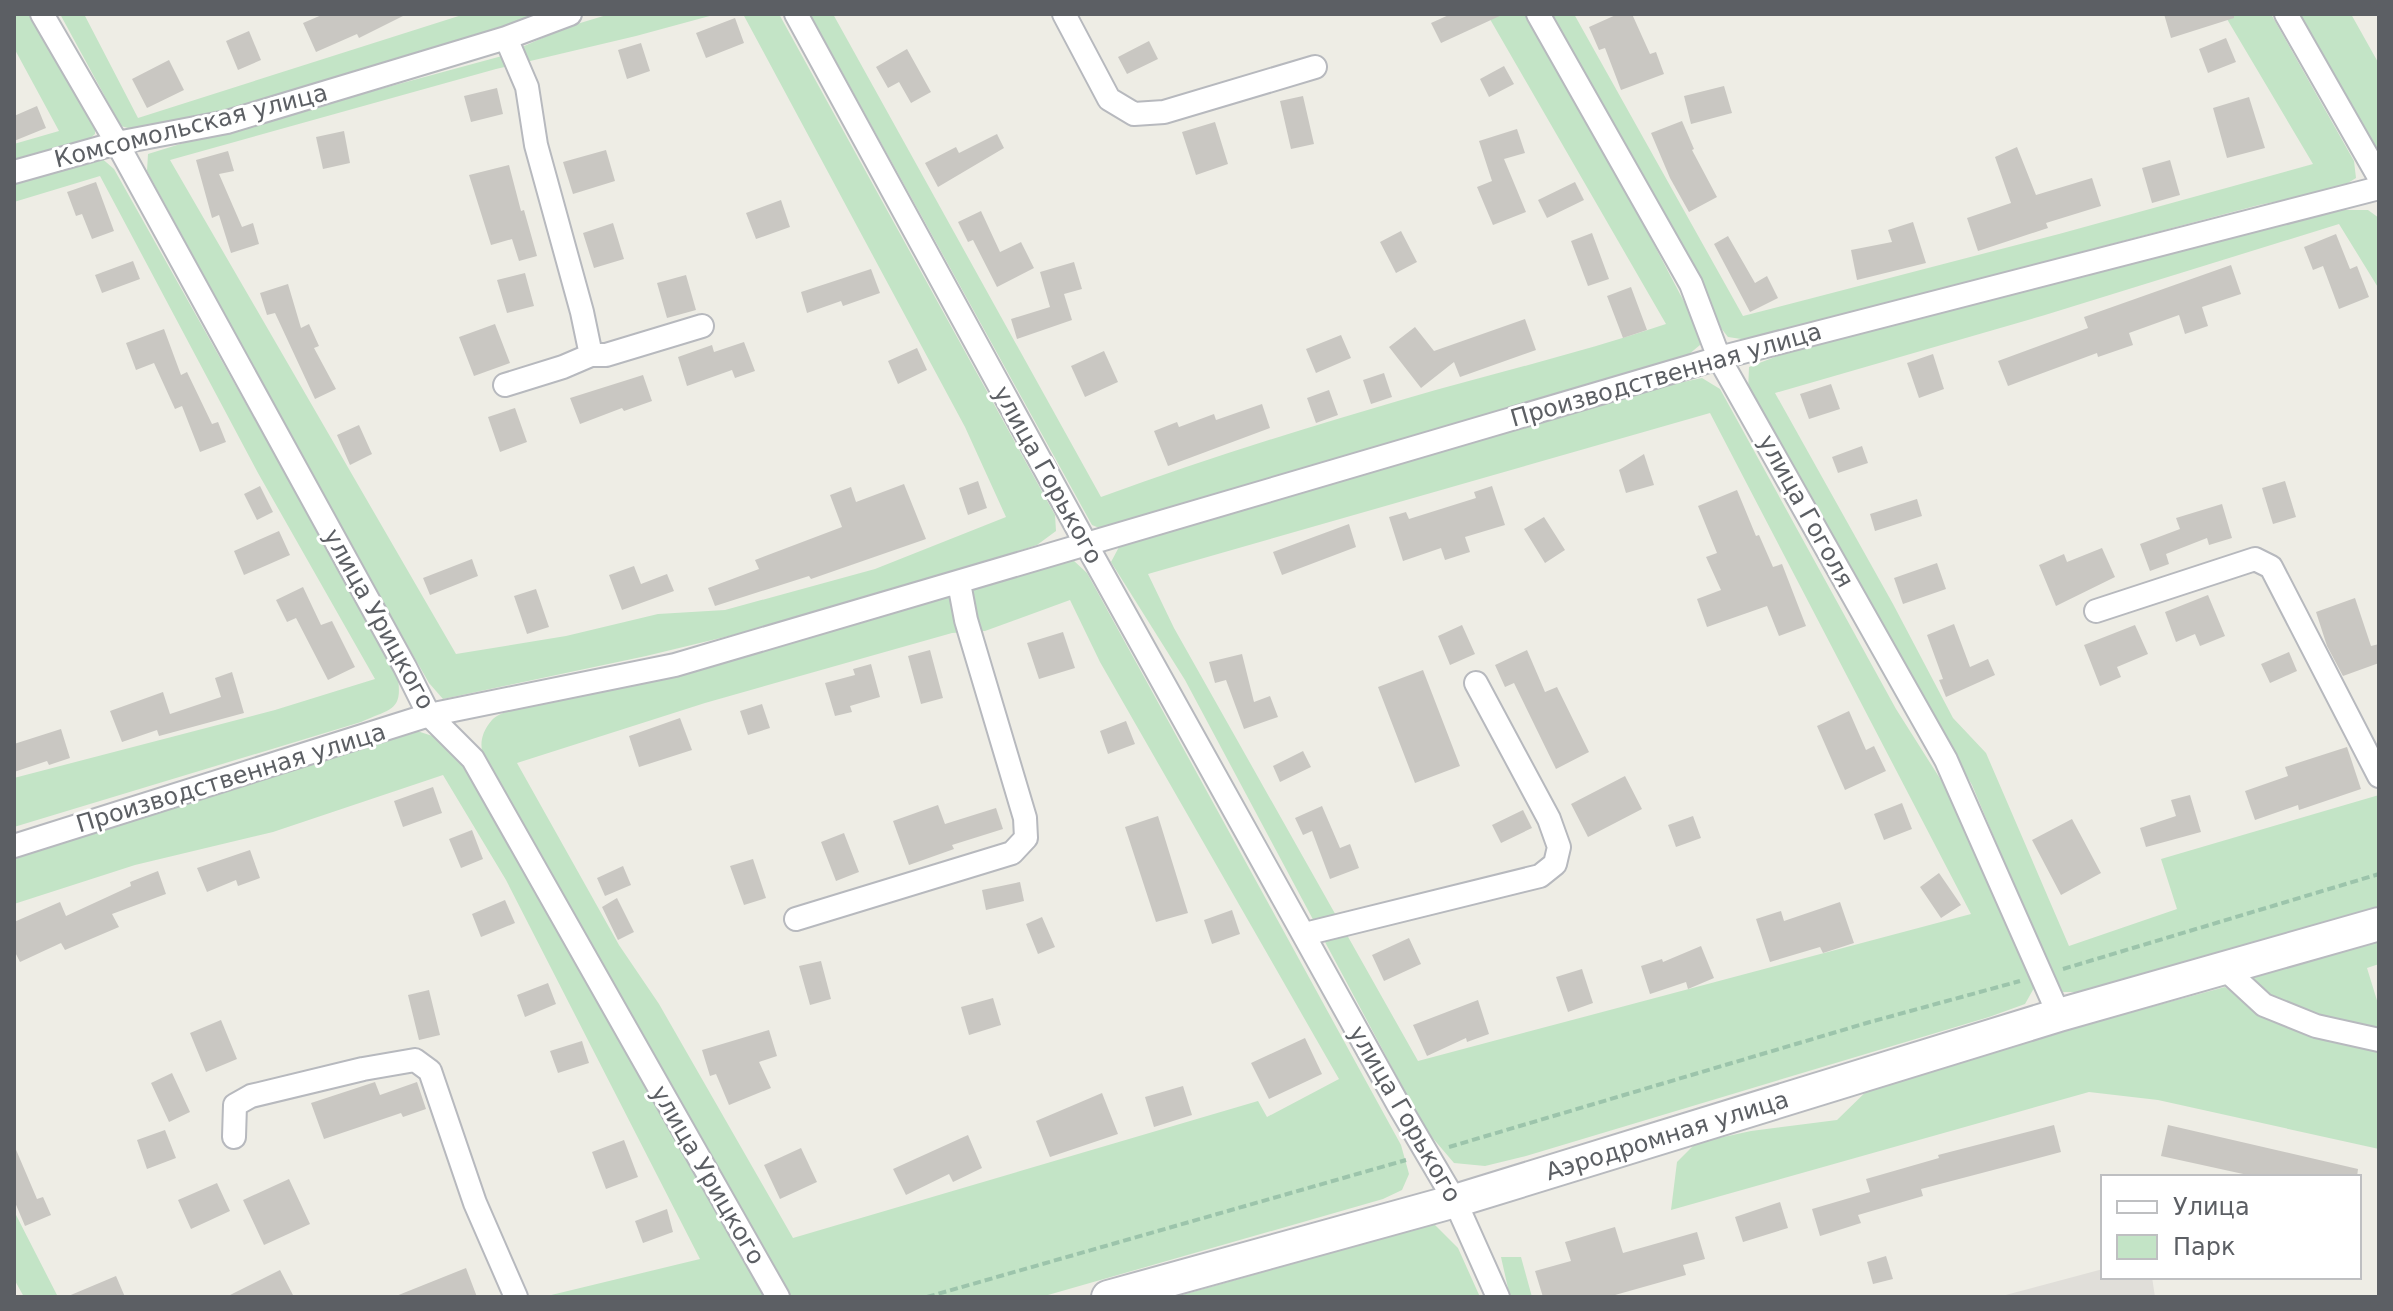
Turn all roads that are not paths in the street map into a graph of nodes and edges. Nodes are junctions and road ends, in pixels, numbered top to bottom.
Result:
1 (42, 14) edge
2 (570, 14) edge
3 (796, 14) edge
4 (1064, 14) edge
5 (1538, 14) edge
6 (2286, 14) edge
7 (506, 38) junction
8 (1315, 67) dead end
9 (117, 143) junction
10 (14, 172) edge
11 (2379, 177) edge
12 (2379, 188) edge
13 (702, 326) dead end
14 (591, 355) junction
15 (1719, 358) junction
16 (505, 385) dead end
17 (1086, 544) junction
18 (959, 583) junction
19 (2096, 611) dead end
20 (1476, 683) dead end
21 (429, 715) junction
22 (2379, 776) edge
23 (14, 846) edge
24 (796, 919) dead end
25 (2379, 924) edge
26 (1305, 934) junction
27 (2225, 969) junction
28 (2059, 1015) junction
29 (2379, 1040) edge
30 (234, 1137) dead end
31 (1455, 1201) junction
32 (516, 1297) edge
33 (778, 1297) edge
34 (1108, 1297) edge
35 (1498, 1297) edge

1 - 9 street, улица Урицкого
2 - 7 street, Комсомольская улица
3 - 17 street, улица Горького
4 - 8 street
5 - 15 street, улица Гоголя
6 - 11 street
7 - 9 street, Комсомольская улица
7 - 14 street
9 - 10 street, Комсомольская улица
9 - 21 street, улица Урицкого
12 - 15 street, Производственная улица
13 - 14 street
14 - 16 street
15 - 17 street, Производственная улица
15 - 28 street, улица Гоголя
17 - 18 street, Производственная улица
17 - 26 street, улица Горького
18 - 21 street, Производственная улица
18 - 24 street
19 - 22 street
20 - 26 street
21 - 23 street, Производственная улица
21 - 33 street, улица Урицкого
25 - 27 street, Аэродромная улица
26 - 31 street, улица Горького
27 - 28 street, Аэродромная улица
27 - 29 street
28 - 31 street, Аэродромная улица
30 - 32 street
31 - 34 street, Аэродромная улица
31 - 35 street, улица Горького

